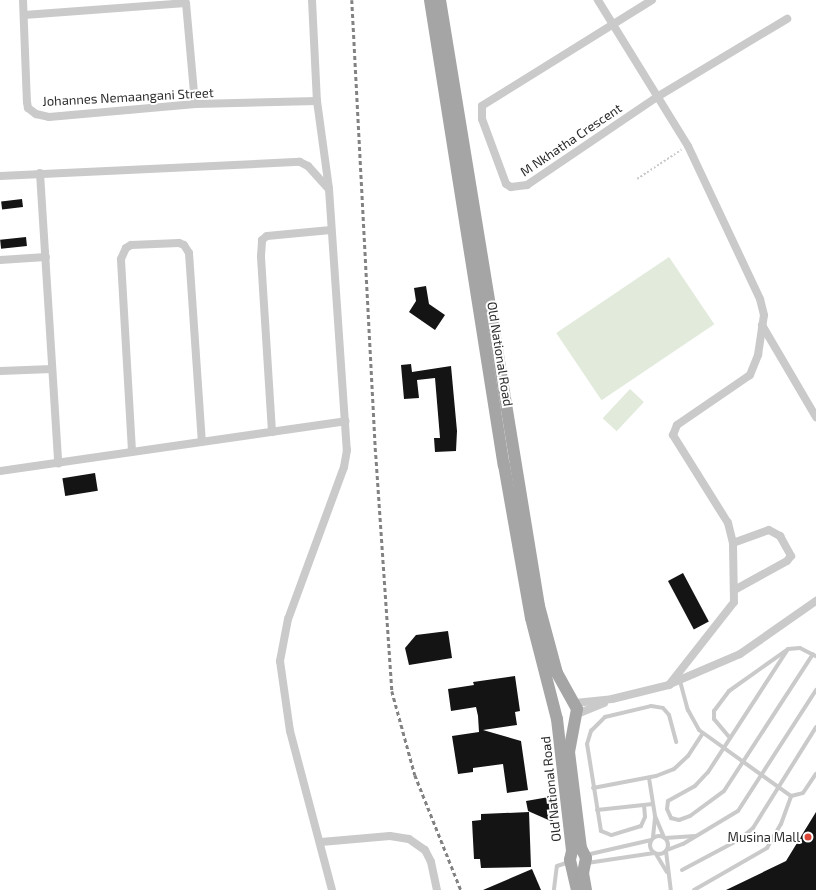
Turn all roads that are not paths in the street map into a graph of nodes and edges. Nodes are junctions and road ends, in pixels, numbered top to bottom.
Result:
1 (23, 0) edge
2 (312, 0) edge
3 (430, 0) edge
4 (440, 0) edge
5 (598, 0) edge
6 (652, 0) edge
7 (187, 2) edge
8 (24, 15) junction
9 (787, 19) dead end
10 (612, 24) junction
11 (657, 97) junction
12 (317, 101) junction
13 (195, 104) junction
14 (40, 173) junction
15 (0, 176) edge
16 (329, 189) junction
17 (331, 230) junction
18 (46, 257) junction
19 (0, 260) edge
20 (762, 325) junction
21 (52, 369) junction
22 (0, 371) edge
23 (816, 417) edge
24 (345, 421) junction
25 (272, 432) junction
26 (202, 442) junction
27 (132, 451) junction
28 (58, 463) junction
29 (0, 470) edge
30 (734, 543) junction
31 (736, 589) junction
32 (816, 602) edge
33 (788, 649) junction
34 (815, 655) edge
35 (680, 681) junction
36 (669, 685) junction
37 (816, 690) edge
38 (575, 709) junction
39 (556, 714) junction
40 (816, 727) edge
41 (703, 733) junction
42 (730, 738) junction
43 (676, 742) dead end
44 (724, 748) junction
45 (742, 760) junction
46 (816, 774) edge
47 (762, 775) junction
48 (649, 778) junction
49 (778, 786) junction
50 (593, 788) junction
51 (791, 796) junction
52 (653, 804) junction
53 (644, 805) junction
54 (597, 810) junction
55 (655, 816) junction
56 (695, 836) junction
57 (664, 838) junction
58 (652, 839) junction
59 (321, 842) junction
60 (666, 851) junction
61 (655, 853) junction
62 (578, 860) junction
63 (682, 870) dead end
64 (667, 872) junction
65 (554, 889) dead end
66 (332, 890) edge
67 (437, 890) edge
68 (577, 890) edge
69 (586, 890) edge
70 (671, 890) edge
71 (694, 890) edge

1 - 8 street, Johannes Nemaangani Street
2 - 12 street
3 - 39 main road, Old National Road
4 - 38 main road, Old National Road
5 - 10 street
6 - 10 street, M Nkhatha Crescent
7 - 8 street
7 - 13 street
8 - 13 street, Johannes Nemaangani Street
9 - 11 street, M Nkhatha Crescent
10 - 11 street
10 - 11 street, M Nkhatha Crescent
11 - 20 street
12 - 13 street, Johannes Nemaangani Street
12 - 16 street
14 - 15 street
14 - 16 street
14 - 18 street
16 - 17 street
17 - 24 street
17 - 25 street
18 - 19 street
18 - 21 street
20 - 23 street
20 - 30 street
21 - 22 street
21 - 28 street
24 - 25 street
24 - 59 street
25 - 26 street
26 - 27 street
26 - 27 street
27 - 28 street
28 - 29 street
30 - 31 street
30 - 31 street
31 - 36 street
32 - 35 street
33 - 34 lane
33 - 42 lane
33 - 42 lane
34 - 45 lane
35 - 36 street
35 - 41 lane
36 - 38 street
37 - 47 lane
38 - 39 main road, Old National Road
38 - 39 main road
38 - 62 main road, Old National Road
39 - 62 main road, Old National Road
40 - 49 lane
41 - 44 lane
41 - 48 lane
42 - 44 lane
43 - 50 lane
44 - 45 lane
44 - 45 lane
45 - 47 lane
46 - 51 lane
47 - 49 lane
47 - 56 lane
48 - 50 lane
48 - 52 lane
49 - 51 lane
49 - 63 lane
50 - 54 lane
51 - 71 lane
52 - 53 lane
52 - 55 lane
53 - 54 lane
53 - 54 lane
55 - 57 lane
55 - 58 lane
56 - 57 lane
56 - 60 lane
57 - 58 lane
57 - 60 lane
58 - 61 lane
58 - 62 lane
59 - 66 street
59 - 67 street
60 - 61 lane
60 - 64 lane
61 - 62 lane
61 - 64 lane
62 - 65 lane
62 - 68 main road, Old National Road
62 - 69 main road, Old National Road
64 - 70 lane

